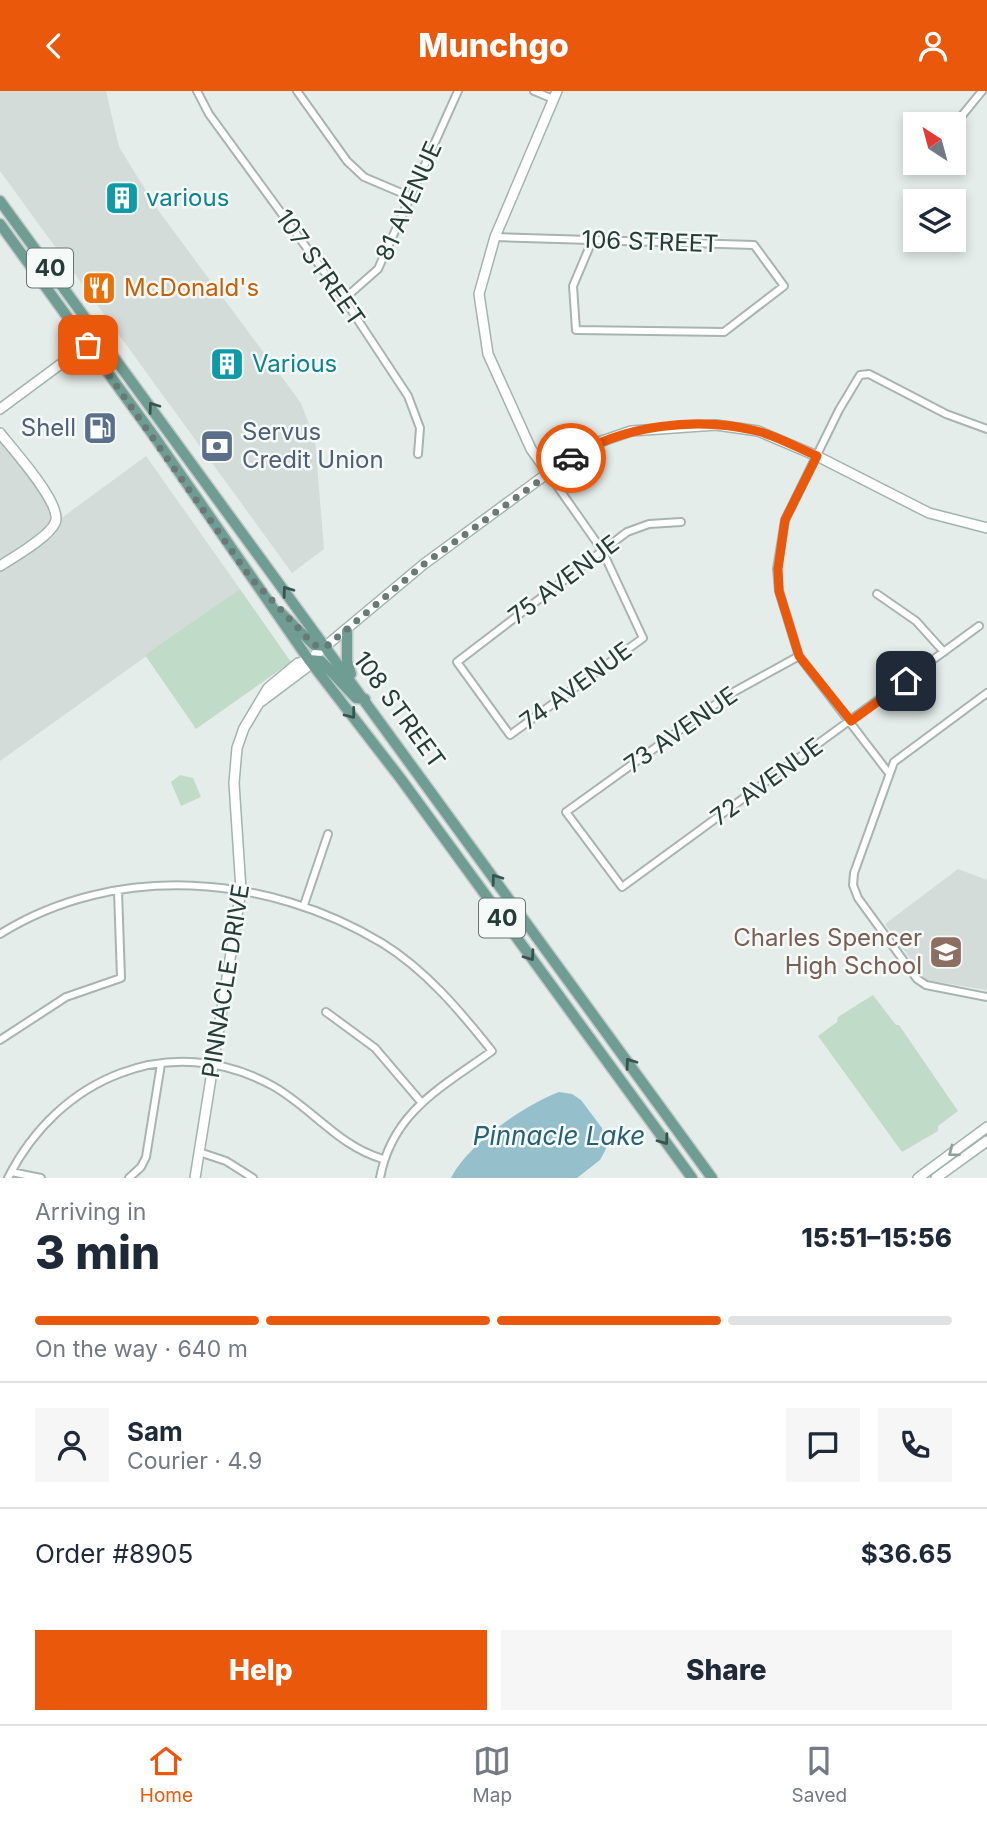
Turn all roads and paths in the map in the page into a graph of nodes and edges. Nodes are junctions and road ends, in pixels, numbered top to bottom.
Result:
1 (197, 91) edge
2 (297, 91) edge
3 (458, 91) edge
4 (534, 91) edge
5 (982, 91) edge
6 (555, 95) edge
7 (965, 112) edge
8 (411, 197) junction
9 (0, 201) edge
10 (0, 224) edge
11 (495, 237) junction
12 (592, 241) junction
13 (344, 299) junction
14 (100, 335) junction
15 (88, 345) junction
16 (0, 409) edge
17 (987, 429) edge
18 (0, 433) edge
19 (418, 454) dead end
20 (817, 456) junction
21 (548, 473) junction
22 (681, 522) dead end
23 (987, 528) edge
24 (602, 550) junction
25 (0, 566) edge
26 (250, 577) junction
27 (877, 594) dead end
28 (979, 627) dead end
29 (347, 631) junction
30 (327, 646) junction
31 (944, 652) junction
32 (799, 656) junction
33 (309, 660) junction
34 (987, 693) edge
35 (365, 699) junction
36 (851, 721) junction
37 (510, 735) joint
38 (888, 772) junction
39 (328, 834) dead end
40 (622, 887) joint
41 (241, 890) junction
42 (118, 891) junction
43 (304, 905) junction
44 (0, 934) edge
45 (987, 997) edge
46 (326, 1012) dead end
47 (0, 1040) edge
48 (161, 1064) junction
49 (213, 1065) junction
50 (421, 1102) junction
51 (987, 1127) edge
52 (987, 1141) edge
53 (199, 1152) junction
54 (383, 1159) junction
55 (9, 1175) edge
56 (41, 1178) edge
57 (129, 1178) edge
58 (195, 1178) edge
59 (253, 1178) edge
60 (380, 1178) edge
61 (692, 1178) edge
62 (712, 1178) edge
63 (918, 1178) edge
64 (936, 1178) edge

1 - 13 street, 107 STREET
2 - 8 street
3 - 8 street, 81 AVENUE
4 - 6 street
5 - 7 street
6 - 11 street
8 - 13 street, 81 AVENUE
9 - 14 main road, 108 STREET / 40
10 - 15 main road, 108 STREET / 40
11 - 12 street, 106 STREET
11 - 21 street
12 - 12 street, 106 STREET
13 - 19 street, 107 STREET
14 - 15 street
30 -> 14 main road, 108 STREET / 40
15 - 16 street
15 - 26 main road, 108 STREET / 40
17 - 20 street
18 - 25 street
20 - 21 street, PINNACLE DRIVE
20 - 23 street, PINNACLE DRIVE
20 - 32 street
21 - 24 street
21 - 29 street, PINNACLE DRIVE
22 - 24 street, 75 AVENUE
24 - 37 street, 74 AVENUE
24 - 37 street, 75 AVENUE
26 - 30 main road
26 - 33 main road, 108 STREET / 40
27 - 31 street
28 - 31 street, 72 AVENUE
29 - 30 street, PINNACLE DRIVE
29 - 35 main road
30 - 33 street, PINNACLE DRIVE
30 - 35 main road, 108 STREET / 40
31 - 36 street, 72 AVENUE
32 - 36 street
32 - 40 street, 73 AVENUE
33 - 35 main road
33 - 41 street, PINNACLE DRIVE
33 -> 61 main road, 108 STREET / 40
34 - 38 street
62 -> 35 main road, 108 STREET / 40
36 - 38 street
36 - 40 street, 72 AVENUE
38 - 45 street
39 - 43 street
41 - 42 street
41 - 43 street
41 - 49 street, PINNACLE DRIVE
42 - 44 street
42 - 47 street
43 - 50 street
46 - 50 street
48 - 49 street
48 - 55 street
48 - 57 street
49 - 53 street, PINNACLE DRIVE
49 - 54 street
50 - 54 street
51 -> 63 street
52 - 64 street
53 - 58 street, PINNACLE DRIVE
53 - 59 street
54 - 60 street
55 - 56 street

